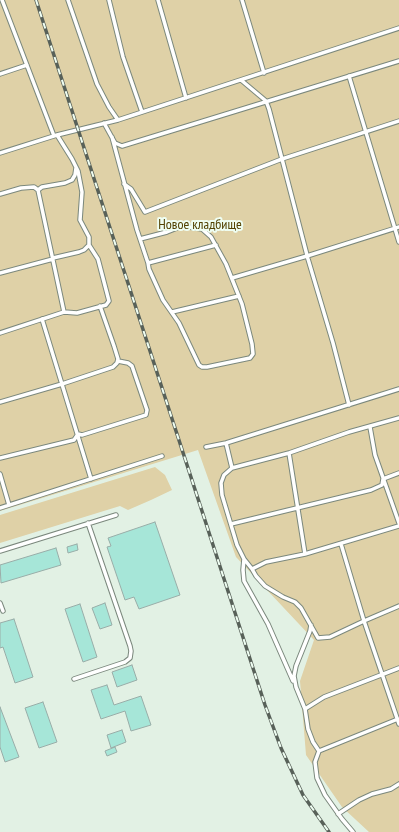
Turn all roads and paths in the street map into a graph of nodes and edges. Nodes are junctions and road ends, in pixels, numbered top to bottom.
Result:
1 (2, 0) edge
2 (68, 0) edge
3 (109, 0) edge
4 (158, 0) edge
5 (242, 0) edge
6 (399, 28) edge
7 (399, 61) edge
8 (27, 65) junction
9 (264, 73) junction
10 (0, 74) edge
11 (349, 76) junction
12 (241, 80) junction
13 (186, 98) junction
14 (266, 101) junction
15 (142, 112) junction
16 (118, 120) junction
17 (399, 121) edge
18 (104, 123) junction
19 (366, 132) junction
20 (55, 136) junction
21 (112, 137) junction
22 (0, 153) edge
23 (282, 159) junction
24 (76, 167) junction
25 (124, 184) junction
26 (38, 190) junction
27 (0, 194) edge
28 (397, 227) edge
29 (140, 240) junction
30 (399, 242) edge
31 (89, 245) junction
32 (216, 245) junction
33 (308, 256) junction
34 (53, 259) junction
35 (148, 263) junction
36 (0, 273) edge
37 (232, 278) junction
38 (239, 296) junction
39 (100, 306) junction
40 (64, 312) junction
41 (172, 312) junction
42 (42, 319) junction
43 (0, 333) edge
44 (118, 360) junction
45 (62, 384) junction
46 (399, 389) edge
47 (0, 402) edge
48 (349, 405) junction
49 (399, 418) edge
50 (370, 427) junction
51 (78, 434) junction
52 (226, 443) junction
53 (206, 447) dead end
54 (288, 453) junction
55 (162, 456) dead end
56 (0, 458) edge
57 (232, 468) junction
58 (399, 473) edge
59 (0, 474) edge
60 (91, 479) junction
61 (383, 479) junction
62 (9, 505) junction
63 (0, 508) edge
64 (297, 509) junction
65 (116, 515) dead end
66 (399, 523) edge
67 (88, 524) junction
68 (230, 524) junction
69 (399, 526) edge
70 (341, 544) junction
71 (0, 551) edge
72 (305, 554) junction
73 (244, 559) junction
74 (252, 569) junction
75 (0, 602) edge
76 (399, 606) edge
77 (3, 611) dead end
78 (364, 621) junction
79 (311, 625) junction
80 (399, 668) edge
81 (382, 675) junction
82 (74, 679) dead end
83 (296, 687) junction
84 (305, 709) junction
85 (398, 719) edge
86 (399, 724) edge
87 (319, 751) junction
88 (399, 784) edge
89 (338, 814) junction
90 (353, 832) edge

1 - 8 lane
2 - 16 lane
3 - 15 lane
4 - 13 lane
5 - 9 lane
6 - 9 lane
7 - 11 lane
8 - 10 lane
8 - 20 lane
9 - 12 lane
11 - 14 lane
11 - 19 lane
12 - 13 lane
12 - 14 lane
13 - 15 lane
14 - 21 lane
14 - 23 lane
15 - 16 lane
16 - 18 lane
17 - 19 lane
18 - 20 lane
18 - 21 lane
19 - 23 lane
19 - 28 lane
20 - 22 lane
20 - 24 lane
21 - 25 lane
23 - 25 lane
23 - 33 lane
24 - 26 lane
24 - 31 lane
25 - 29 lane
26 - 27 lane
26 - 34 lane
28 - 30 lane
28 - 33 lane
29 - 32 lane
29 - 35 lane
31 - 34 lane
31 - 39 lane
32 - 35 lane
32 - 37 lane
33 - 37 lane
33 - 48 lane
34 - 36 lane
34 - 40 lane
35 - 41 lane
37 - 38 lane
38 - 41 lane
38 - 41 lane
39 - 40 lane
39 - 44 lane
40 - 42 lane
42 - 43 lane
42 - 45 lane
44 - 45 lane
44 - 51 lane
45 - 47 lane
45 - 51 lane
46 - 48 lane
48 - 52 lane
49 - 50 lane
50 - 54 lane
50 - 61 lane
51 - 56 lane
51 - 60 lane
52 - 53 lane
52 - 57 lane
54 - 57 lane
54 - 64 lane
55 - 60 lane
57 - 68 lane
58 - 61 lane
59 - 62 lane
60 - 62 lane
61 - 64 lane
61 - 66 lane
62 - 63 lane
64 - 68 lane
64 - 72 lane
65 - 67 lane
67 - 71 lane
67 - 82 lane
68 - 73 lane
69 - 70 lane
70 - 72 lane
70 - 78 lane
72 - 74 lane
73 - 74 lane
73 - 83 lane
74 - 79 lane
75 - 77 lane
76 - 78 lane
78 - 79 lane
78 - 81 lane
79 - 83 lane
80 - 81 lane
81 - 84 lane
81 - 85 lane
83 - 84 lane
84 - 87 lane
85 - 86 lane
85 - 87 lane
87 - 89 lane
88 - 89 lane
89 - 90 lane

